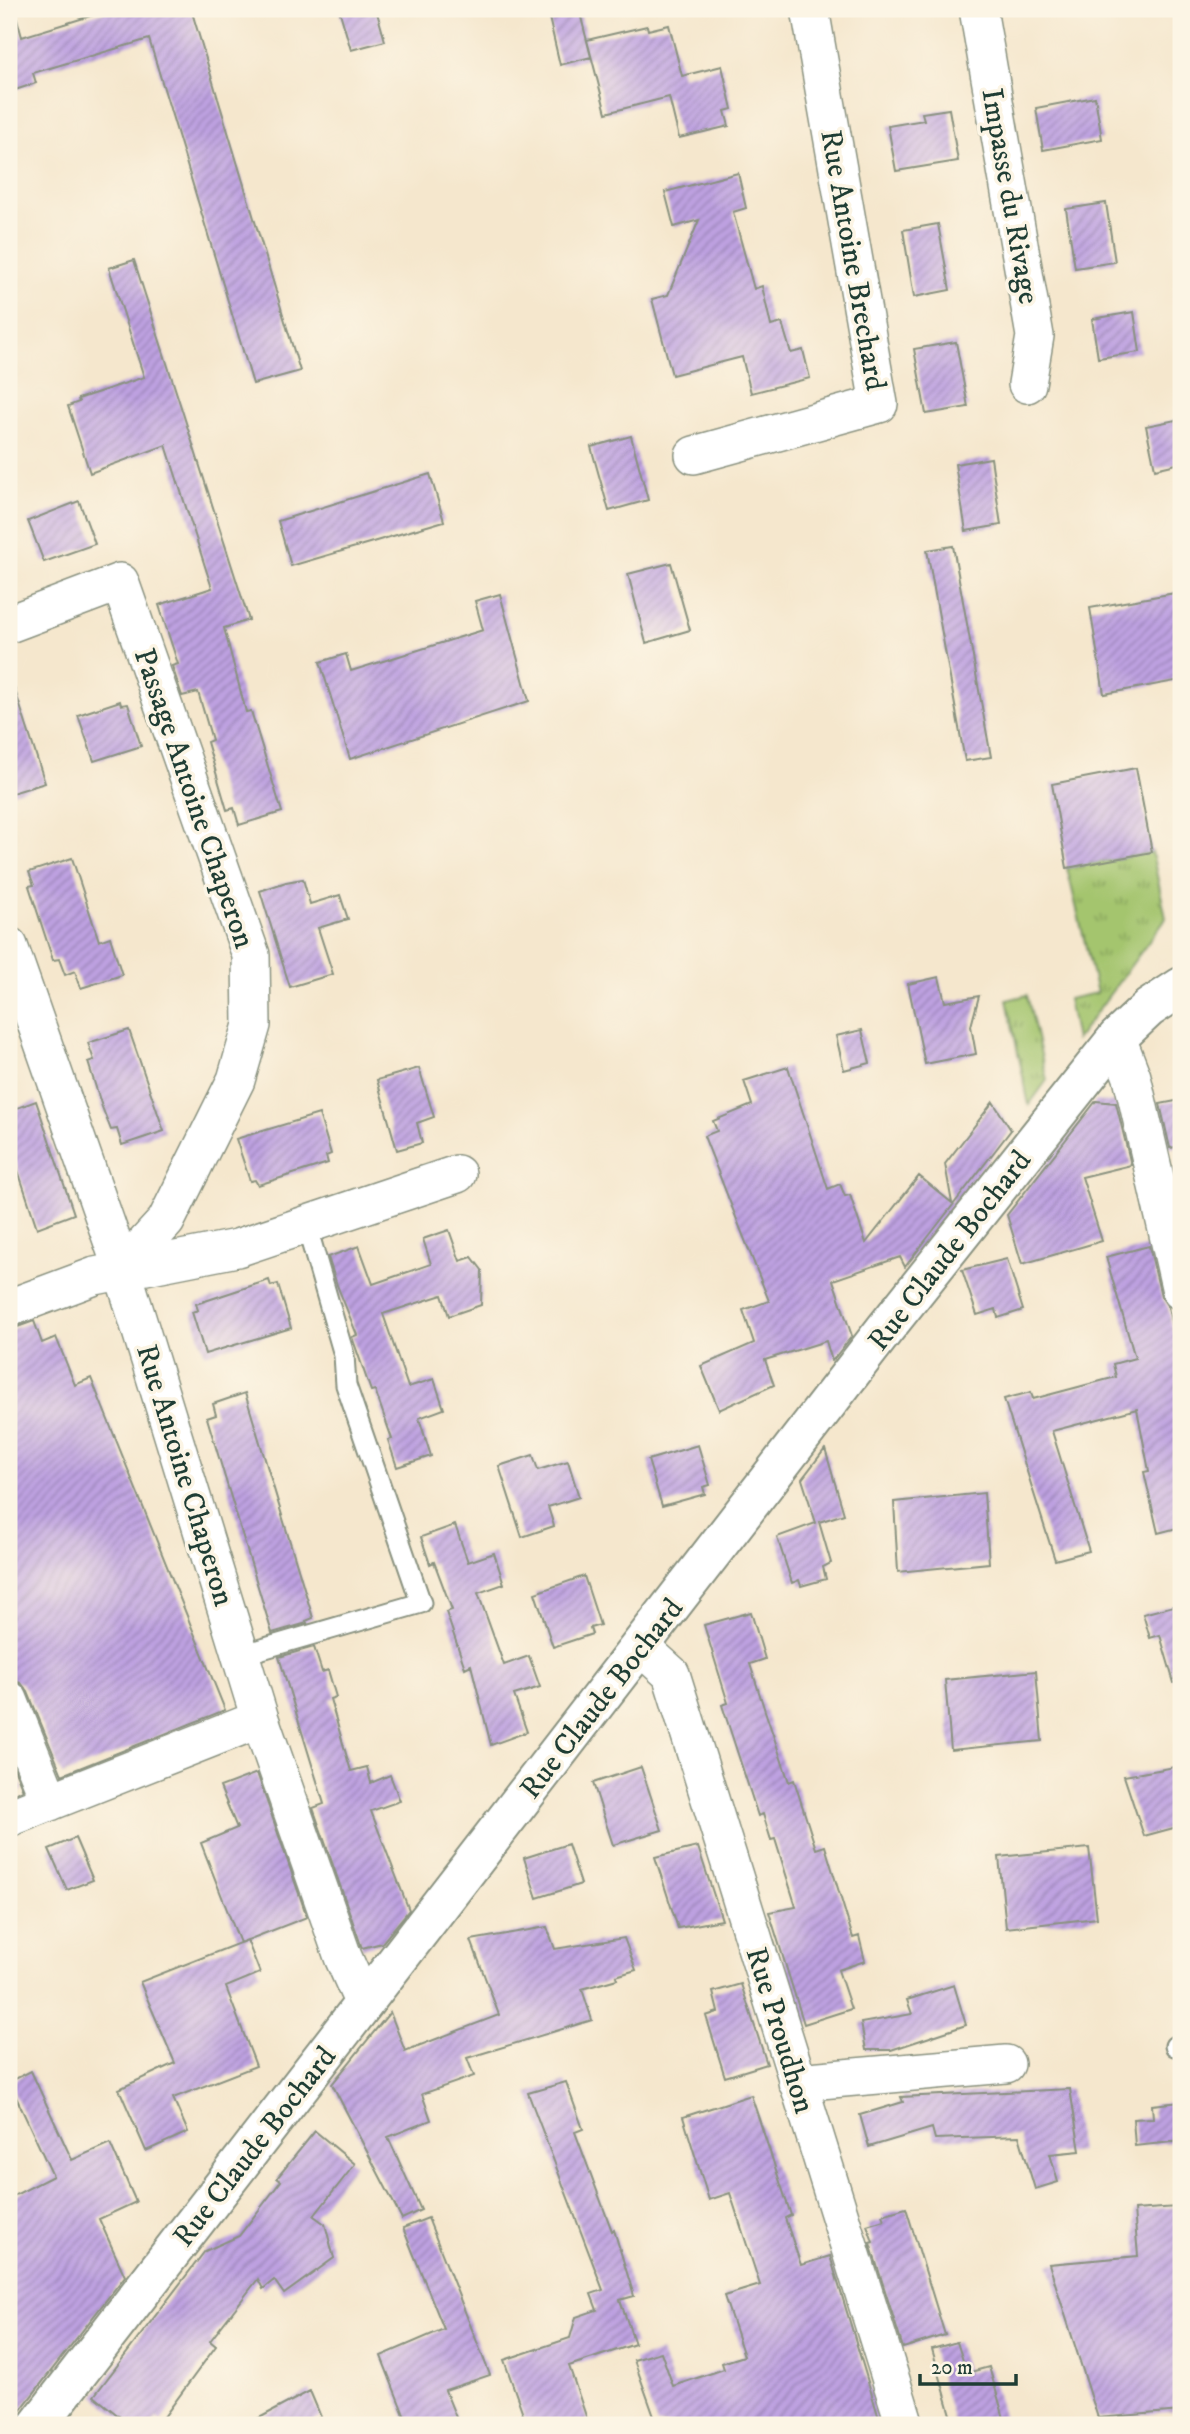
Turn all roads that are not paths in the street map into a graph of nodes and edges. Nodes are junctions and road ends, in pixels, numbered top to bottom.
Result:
1 (810, 9) edge
2 (978, 9) edge
3 (1027, 384) dead end
4 (694, 456) dead end
5 (9, 624) edge
6 (9, 946) edge
7 (1181, 987) edge
8 (1116, 1038) junction
9 (457, 1174) dead end
10 (306, 1224) junction
11 (122, 1269) junction
12 (1181, 1291) edge
13 (9, 1308) edge
14 (640, 1646) junction
15 (241, 1655) junction
16 (9, 1700) edge
17 (260, 1720) junction
18 (50, 1802) junction
19 (9, 1818) edge
20 (365, 2004) junction
21 (1006, 2064) dead end
22 (797, 2082) junction
23 (38, 2425) edge
24 (905, 2425) edge

1 - 4 street, Rue Antoine Brechard
2 - 3 street, Impasse du Rivage
5 - 11 street, Passage Antoine Chaperon
6 - 11 street, Rue Antoine Chaperon
7 - 8 main road, Rue Claude Bochard
8 - 12 street
8 - 14 main road, Rue Claude Bochard
9 - 10 street
10 - 11 street
10 - 15 lane
11 - 13 street
11 - 15 street, Rue Antoine Chaperon
14 - 20 main road, Rue Claude Bochard
14 - 22 street, Rue Proudhon
15 - 17 street, Rue Antoine Chaperon
16 - 18 street
17 - 18 street
17 - 20 street, Rue Antoine Chaperon
18 - 19 street
20 - 23 main road, Rue Claude Bochard
21 - 22 street
22 - 24 street, Rue Proudhon

